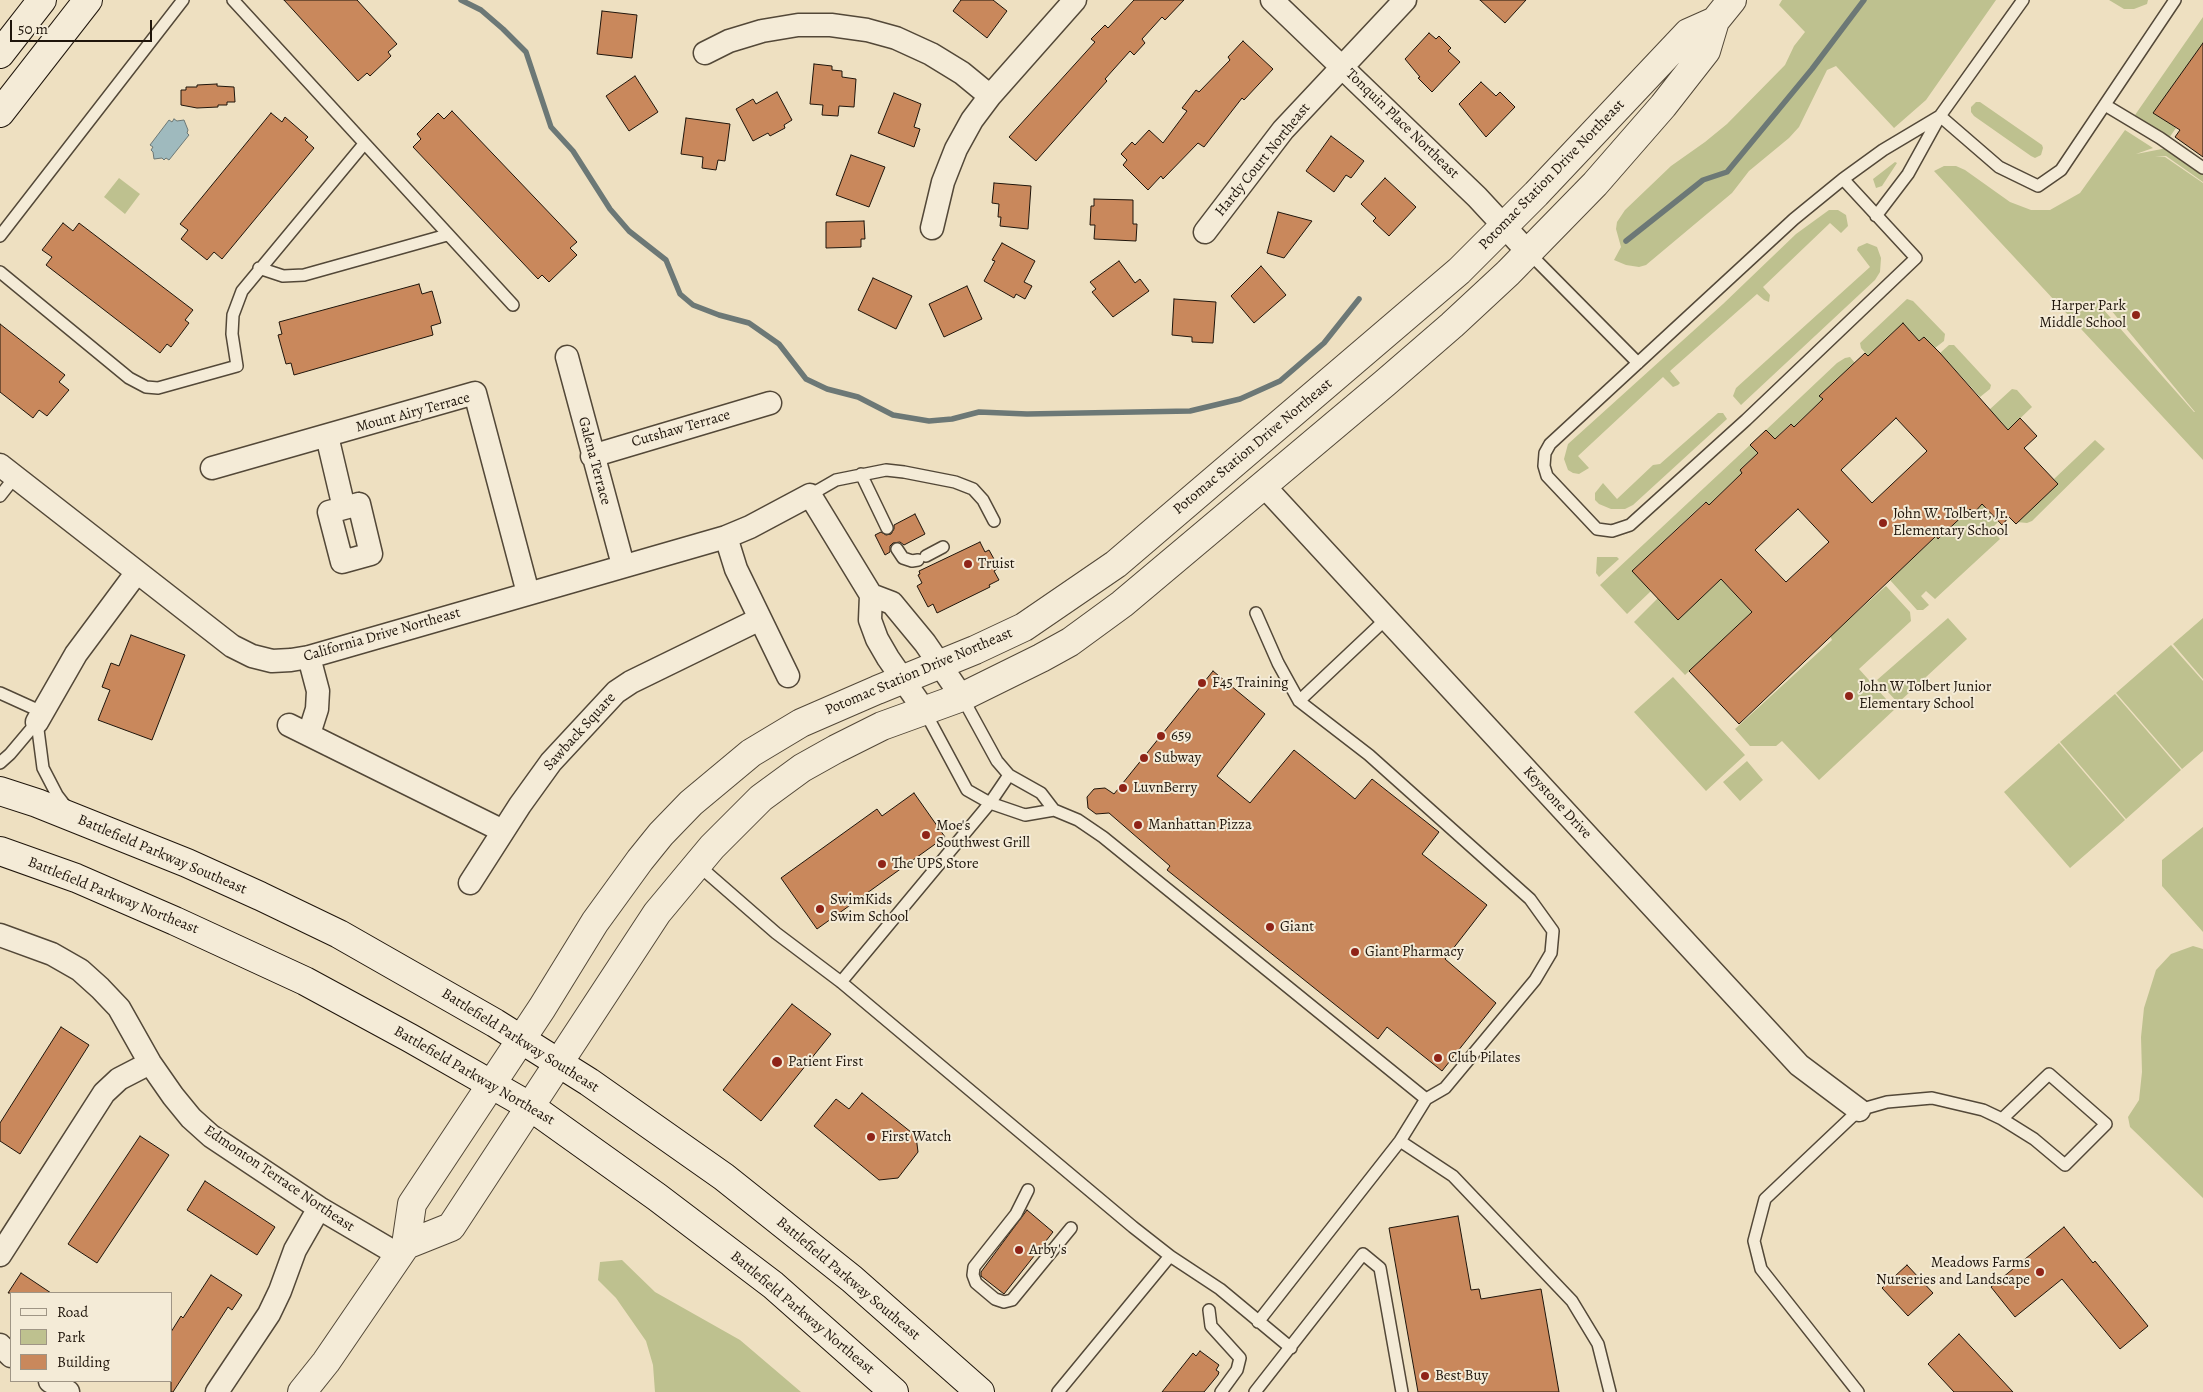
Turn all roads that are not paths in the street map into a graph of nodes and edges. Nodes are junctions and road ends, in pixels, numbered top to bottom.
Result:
1 (42, 0) edge
2 (88, 0) edge
3 (183, 0) edge
4 (233, 0) edge
5 (1075, 0) edge
6 (1272, 0) edge
7 (1405, 0) edge
8 (1732, 0) edge
9 (2023, 0) edge
10 (2175, 0) edge
11 (1716, 21) junction
12 (705, 53) dead end
13 (0, 54) edge
14 (1342, 67) junction
15 (990, 96) junction
16 (2105, 105) junction
17 (0, 113) edge
18 (1940, 116) junction
19 (364, 144) junction
20 (2203, 168) edge
21 (1843, 179) junction
22 (1876, 216) junction
23 (1505, 225) junction
24 (932, 228) dead end
25 (1205, 232) dead end
26 (447, 234) junction
27 (0, 236) edge
28 (1528, 252) junction
29 (259, 268) junction
30 (0, 272) edge
31 (513, 305) dead end
32 (566, 358) dead end
33 (1638, 363) junction
34 (770, 403) dead end
35 (327, 436) junction
36 (592, 456) junction
37 (212, 468) dead end
38 (7, 471) edge
39 (861, 474) junction
40 (1264, 486) junction
41 (810, 495) junction
42 (0, 496) edge
43 (344, 508) dead end
44 (994, 521) dead end
45 (887, 528) dead end
46 (726, 536) junction
47 (942, 547) dead end
48 (897, 549) dead end
49 (623, 565) junction
50 (138, 572) junction
51 (528, 593) junction
52 (871, 594) junction
53 (1256, 614) dead end
54 (760, 619) junction
55 (1386, 619) junction
56 (309, 656) junction
57 (940, 664) junction
58 (788, 676) dead end
59 (902, 679) junction
60 (0, 693) edge
61 (962, 697) junction
62 (1299, 701) junction
63 (924, 710) junction
64 (40, 717) junction
65 (289, 725) dead end
66 (309, 734) junction
67 (0, 763) edge
68 (1009, 775) junction
69 (0, 791) edge
70 (990, 802) junction
71 (1054, 810) junction
72 (76, 819) junction
73 (503, 831) junction
74 (0, 851) edge
75 (697, 864) junction
76 (470, 883) dead end
77 (0, 934) edge
78 (841, 982) junction
79 (521, 1040) junction
80 (150, 1063) junction
81 (559, 1064) junction
82 (490, 1084) junction
83 (1426, 1099) junction
84 (531, 1107) junction
85 (1859, 1110) junction
86 (2002, 1118) junction
87 (1400, 1141) junction
88 (1028, 1190) dead end
89 (319, 1208) junction
90 (1071, 1228) dead end
91 (402, 1250) junction
92 (0, 1255) edge
93 (1170, 1256) junction
94 (1209, 1310) dead end
95 (1258, 1322) junction
96 (0, 1345) edge
97 (1291, 1348) junction
98 (10, 1355) edge
99 (52, 1382) edge
100 (68, 1392) edge
101 (218, 1392) edge
102 (302, 1392) edge
103 (894, 1392) edge
104 (980, 1392) edge
105 (1058, 1392) edge
106 (1220, 1392) edge
107 (1255, 1392) edge
108 (1402, 1392) edge
109 (1610, 1392) edge
110 (1858, 1392) edge

1 - 13 street
2 - 17 street
3 - 27 lane
4 - 19 lane
5 - 15 street
6 - 14 street, Tonquin Place Northeast
7 - 14 street, Hardy Court Northeast
8 - 11 street, Potomac Station Drive Northeast
9 - 18 lane
10 - 16 lane
11 - 23 street, Potomac Station Drive Northeast
11 - 28 street, Potomac Station Drive Northeast
12 - 15 street
14 - 23 street, Tonquin Place Northeast
14 - 25 street, Hardy Court Northeast
15 - 24 street
16 - 18 lane
16 - 20 lane
18 - 21 lane
18 - 22 lane
19 - 26 lane
19 - 29 lane
21 - 22 lane
21 - 33 lane
22 - 33 lane
23 - 28 street, Tonquin Place Northeast
23 - 57 street, Potomac Station Drive Northeast
26 - 29 lane
26 - 31 lane
28 - 33 lane
28 - 40 street, Potomac Station Drive Northeast
29 - 30 lane
32 - 36 street, Galena Terrace
34 - 36 street, Cutshaw Terrace
35 - 37 street, Mount Airy Terrace
35 - 43 street
35 - 51 street, Mount Airy Terrace
36 - 49 street, Galena Terrace
38 - 42 lane
38 - 50 street, California Drive Northeast
39 - 41 lane
39 - 44 lane
39 - 45 lane
40 - 55 street, Keystone Drive
40 - 61 street, Potomac Station Drive Northeast
41 - 46 street, California Drive Northeast
41 - 52 street
46 - 49 street, California Drive Northeast
46 - 54 street
47 - 48 lane
49 - 51 street, California Drive Northeast
50 - 56 street, California Drive Northeast
50 - 64 street
51 - 56 street, California Drive Northeast
52 - 57 street
52 - 59 street
53 - 62 lane
54 - 58 street
54 - 73 street, Sawback Square
55 - 62 lane
55 - 85 street, Keystone Drive
56 - 66 street
57 - 59 street, Potomac Station Drive Northeast
57 - 61 street
59 - 63 street
59 - 79 street, Potomac Station Drive Northeast
60 - 64 lane
61 - 63 street, Potomac Station Drive Northeast
61 - 68 lane
62 - 83 lane
63 - 70 lane
63 - 75 street, Potomac Station Drive Northeast
64 - 67 lane
64 - 72 lane
65 - 66 street
66 - 73 street
68 - 70 lane
68 - 71 lane
69 - 72 street, Battlefield Parkway Southeast
70 - 71 lane
70 - 78 lane
71 - 83 lane
72 - 79 street, Battlefield Parkway Southeast
73 - 76 street, Sawback Square
74 - 82 street, Battlefield Parkway Northeast
75 - 78 lane
75 - 81 street, Potomac Station Drive Northeast
77 - 80 street, Edmonton Terrace Northeast
78 - 93 lane
79 - 81 street, Battlefield Parkway Southeast
79 - 82 street, Potomac Station Drive Northeast
80 - 89 street, Edmonton Terrace Northeast
80 - 92 street
81 - 84 street, Potomac Station Drive Northeast
81 - 104 street, Battlefield Parkway Southeast
82 - 84 street, Battlefield Parkway Northeast
82 - 91 street, Potomac Station Drive Northeast
83 - 87 lane
84 - 91 street, Potomac Station Drive Northeast
84 - 103 street, Battlefield Parkway Northeast
85 - 86 lane
85 - 110 lane
86 - 86 lane
87 - 95 lane
87 - 109 lane
88 - 90 lane
89 - 91 street, Edmonton Terrace Northeast
89 - 101 street
91 - 102 street, Potomac Station Drive Northeast
93 - 95 lane
93 - 105 lane
94 - 106 lane
95 - 97 lane
96 - 98 street
97 - 107 lane
97 - 108 lane
99 - 100 street

